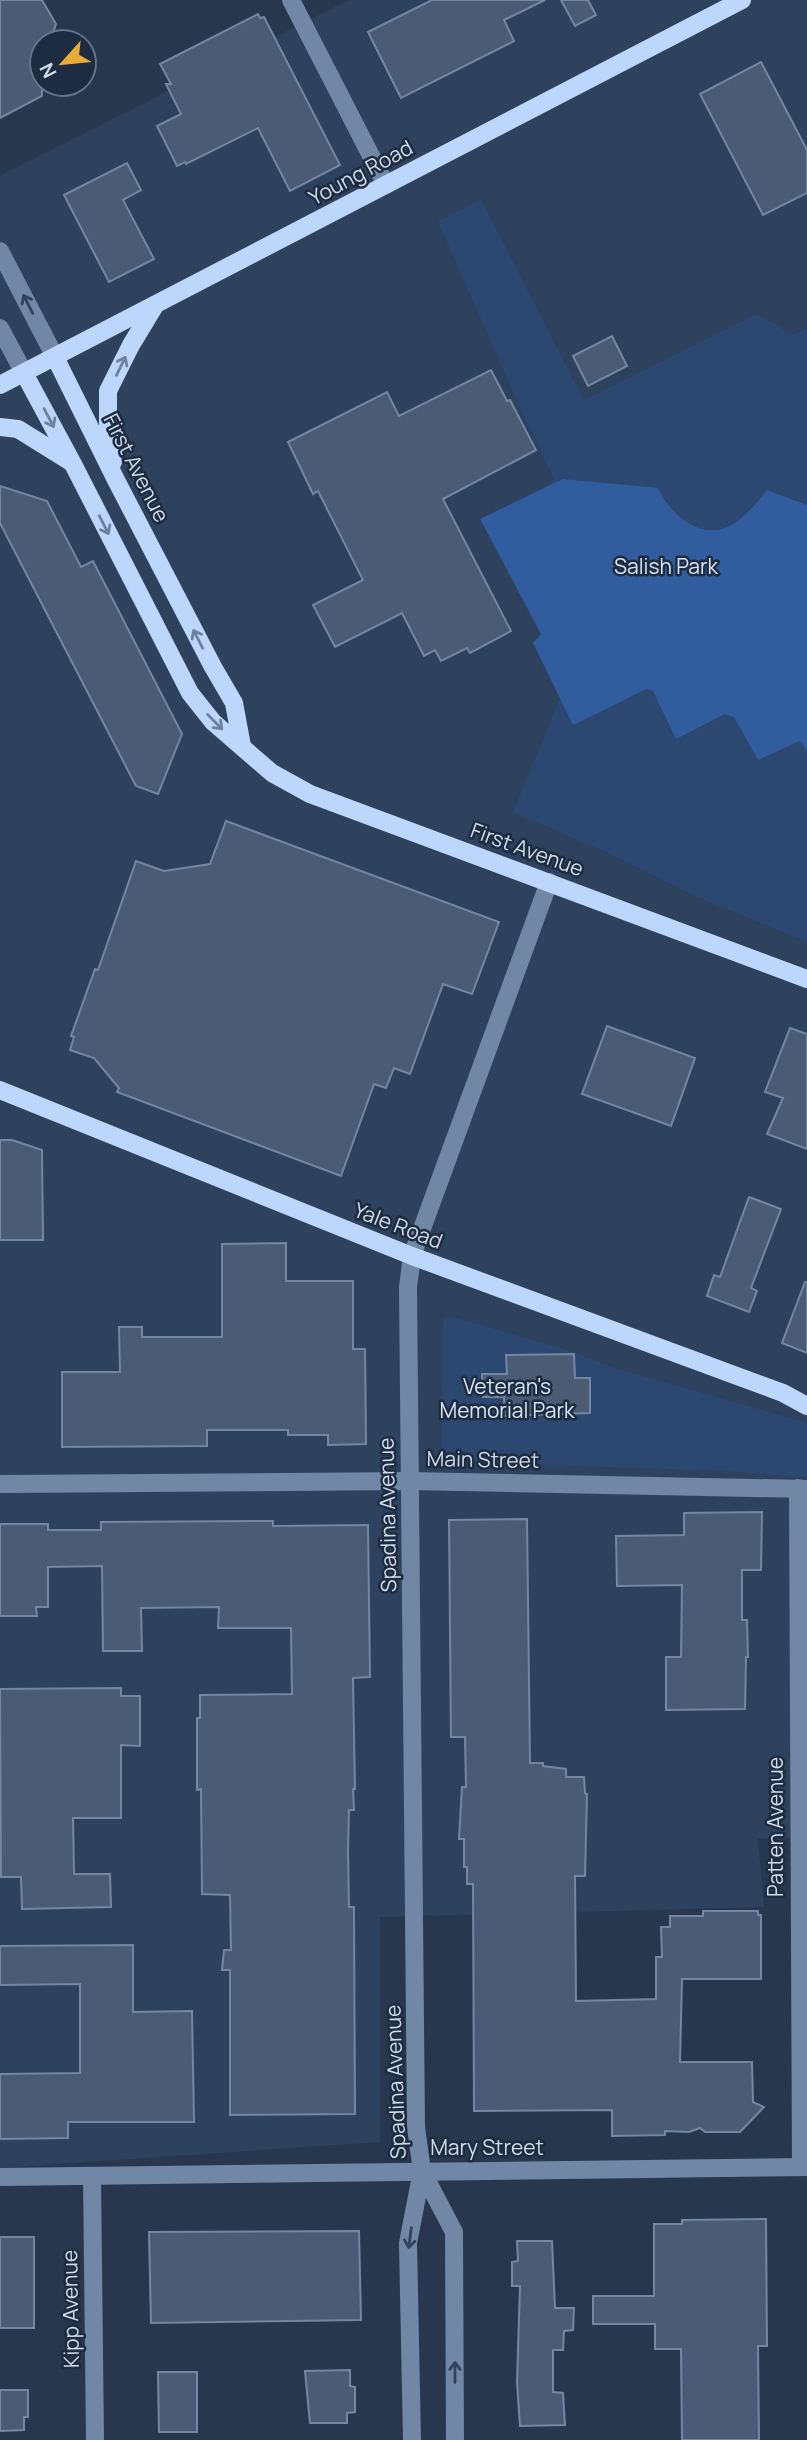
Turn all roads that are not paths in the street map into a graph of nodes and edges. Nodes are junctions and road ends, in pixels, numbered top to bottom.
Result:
1 (291, 0) edge
2 (742, 0) edge
3 (720, 5) edge
4 (386, 185) junction
5 (0, 251) edge
6 (155, 306) junction
7 (0, 328) edge
8 (55, 357) junction
9 (24, 373) junction
10 (0, 386) edge
11 (0, 427) edge
12 (73, 464) junction
13 (116, 480) junction
14 (242, 746) junction
15 (549, 882) junction
16 (807, 979) edge
17 (0, 1090) edge
18 (412, 1256) junction
19 (783, 1393) junction
20 (807, 1398) edge
21 (807, 1406) edge
22 (410, 1481) junction
23 (0, 1484) edge
24 (804, 1487) edge
25 (804, 2167) edge
26 (422, 2171) junction
27 (0, 2177) edge
28 (92, 2177) junction
29 (95, 2440) edge
30 (412, 2440) edge
31 (455, 2440) edge

1 - 4 street
2 - 3 main road, Young Road
3 - 4 main road, Young Road
4 - 6 main road, Young Road
8 -> 5 street, First Avenue
6 - 8 main road, Young Road
13 -> 6 main road
7 - 9 street, First Avenue
8 - 9 main road, Young Road
8 - 13 main road, First Avenue
9 - 10 main road, Young Road
9 -> 12 main road, First Avenue
11 - 12 main road
12 -> 14 main road, First Avenue
14 -> 13 main road, First Avenue
14 - 15 main road, First Avenue
15 - 16 main road, First Avenue
15 - 18 street, Spadina Avenue
17 - 18 main road, Yale Road
18 - 19 main road, Yale Road
18 - 22 street, Spadina Avenue
19 - 20 main road, Yale Road
19 - 21 main road, Yale Road
22 - 23 street, Main Street
22 - 24 street, Main Street
22 - 26 street, Spadina Avenue
24 - 25 street, Patten Avenue
25 - 26 street, Mary Street
26 - 28 street, Mary Street
26 -> 30 street, Spadina Avenue
31 -> 26 street, Spadina Avenue
27 - 28 street, Mary Street
28 - 29 street, Kipp Avenue

